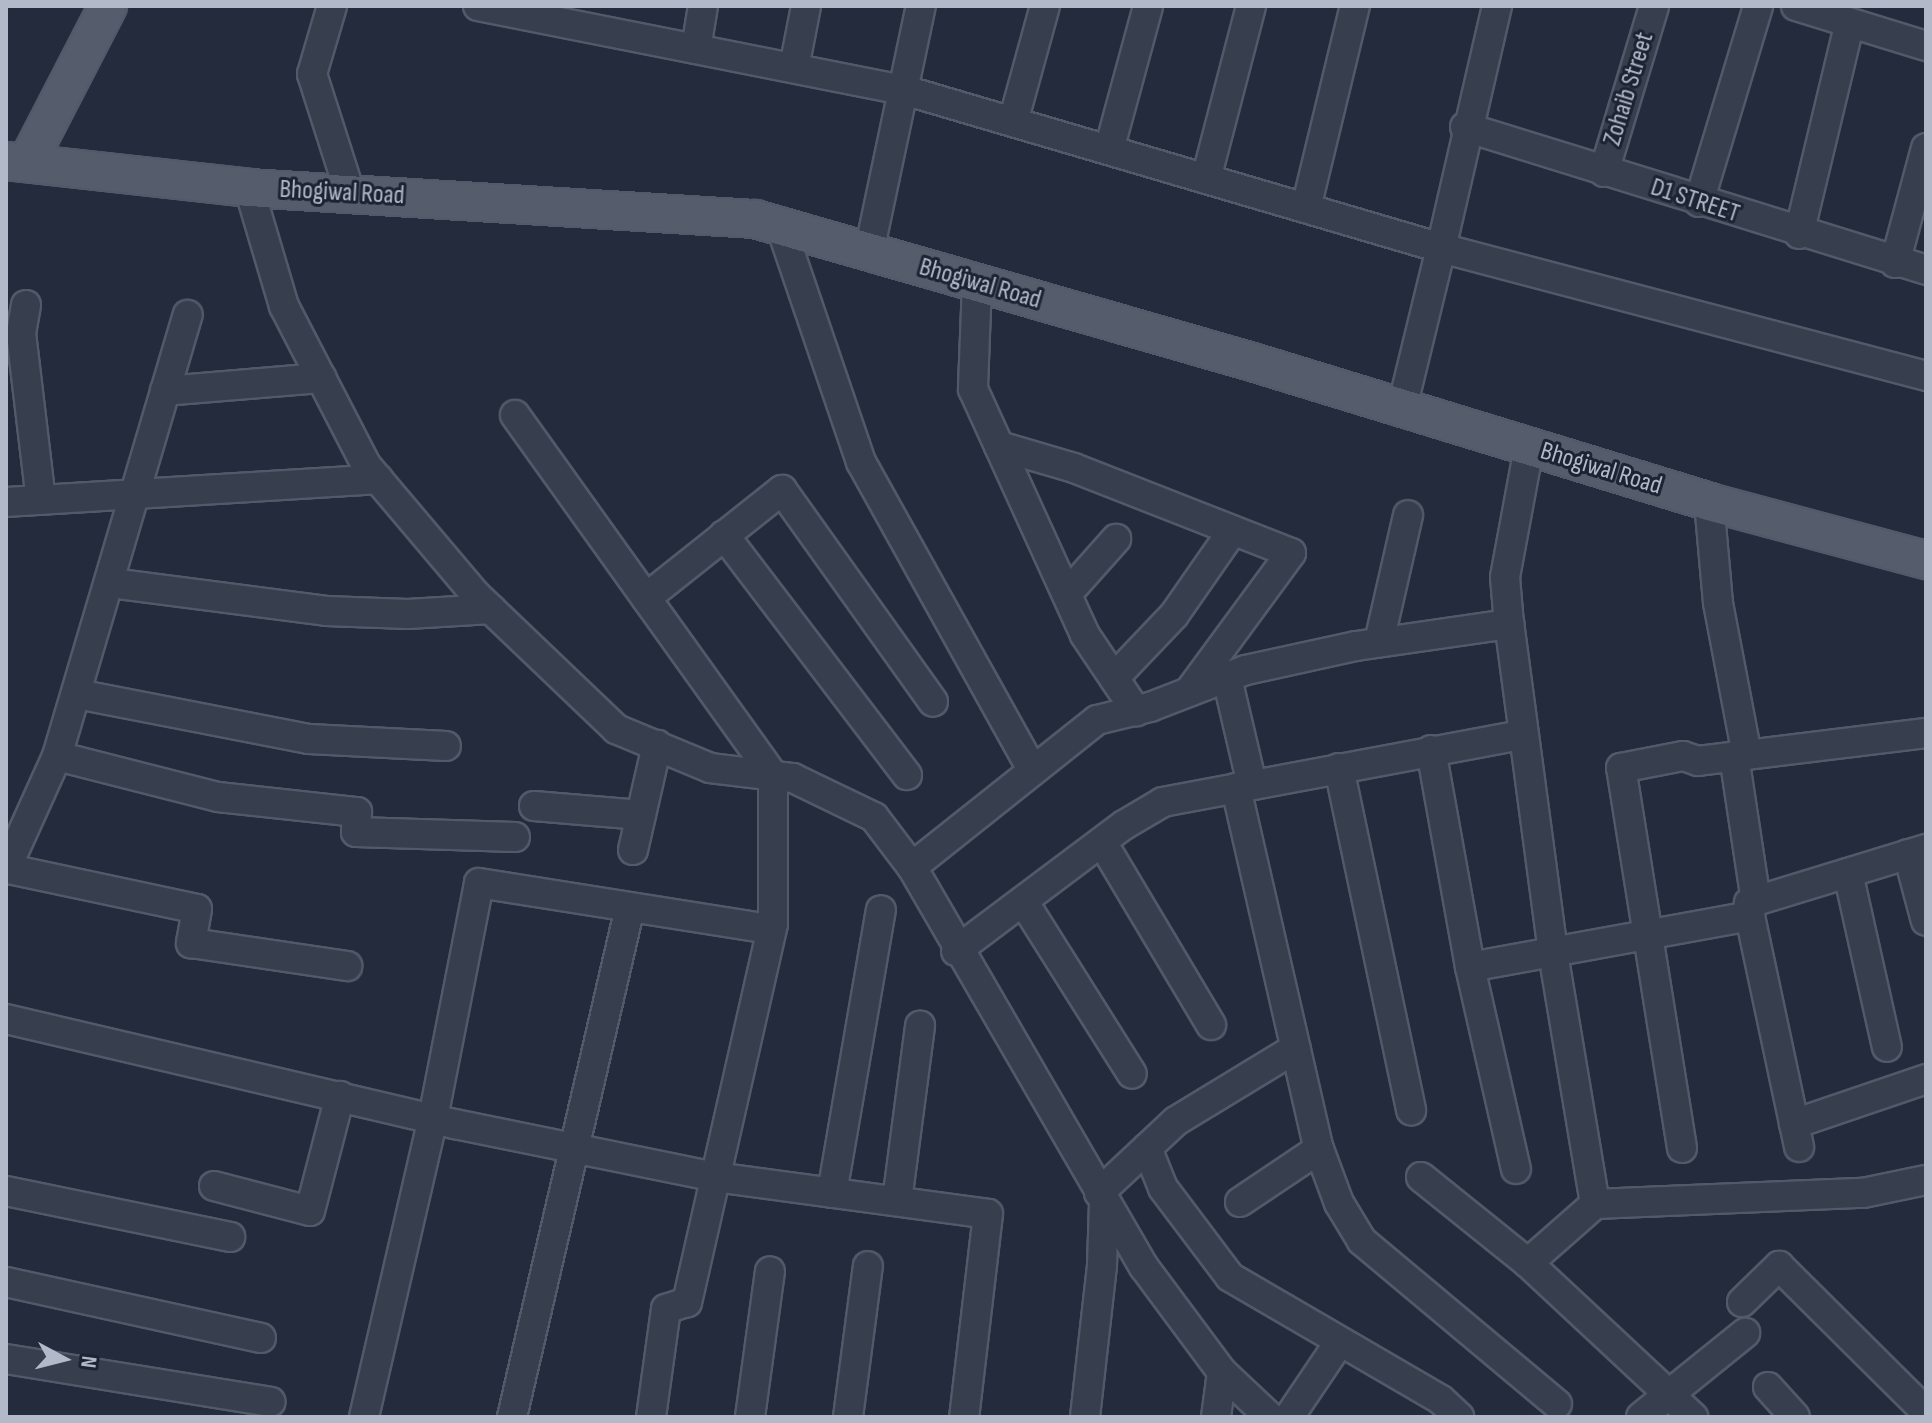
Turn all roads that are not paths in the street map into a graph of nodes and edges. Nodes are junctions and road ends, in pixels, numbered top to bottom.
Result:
1 (108, 6) edge
2 (332, 6) edge
3 (703, 6) edge
4 (806, 6) edge
5 (921, 6) edge
6 (1045, 6) edge
7 (1148, 6) edge
8 (1251, 6) edge
9 (1355, 6) edge
10 (1497, 6) edge
11 (1654, 6) edge
12 (1758, 6) edge
13 (1796, 6) edge
14 (495, 8) edge
15 (602, 18) edge
16 (1849, 26) junction
17 (1926, 46) edge
18 (696, 49) junction
19 (794, 68) junction
20 (904, 90) junction
21 (1013, 122) junction
22 (1465, 127) junction
23 (1926, 148) edge
24 (1109, 150) junction
25 (17, 161) edge
26 (1604, 172) junction
27 (1206, 179) junction
28 (249, 188) junction
29 (350, 193) junction
30 (1699, 202) junction
31 (1306, 208) junction
32 (781, 227) junction
33 (1799, 234) junction
34 (1441, 248) junction
35 (869, 252) junction
36 (1895, 263) junction
37 (1926, 270) edge
38 (977, 283) junction
39 (26, 305) dead end
40 (188, 315) dead end
41 (1926, 376) edge
42 (321, 378) junction
43 (165, 391) junction
44 (1402, 408) junction
45 (515, 415) dead end
46 (999, 446) junction
47 (1529, 447) junction
48 (378, 479) junction
49 (134, 492) junction
50 (41, 500) junction
51 (6, 502) edge
52 (1709, 502) junction
53 (1408, 515) dead end
54 (1233, 530) junction
55 (724, 535) junction
56 (1116, 539) dead end
57 (1926, 560) edge
58 (111, 583) junction
59 (1067, 594) junction
60 (646, 598) junction
61 (491, 609) junction
62 (1509, 624) junction
63 (1379, 642) junction
64 (1114, 678) junction
65 (1227, 678) junction
66 (1189, 692) junction
67 (77, 694) junction
68 (933, 702) dead end
69 (1136, 711) junction
70 (1926, 733) edge
71 (1521, 735) junction
72 (657, 745) junction
73 (446, 746) dead end
74 (1431, 750) junction
75 (1741, 755) junction
76 (57, 756) junction
77 (1339, 768) junction
78 (1032, 769) junction
79 (907, 775) dead end
80 (773, 776) junction
81 (1244, 786) junction
82 (534, 806) dead end
83 (641, 815) junction
84 (515, 837) dead end
85 (1102, 842) junction
86 (633, 850) dead end
87 (1917, 851) edge
88 (912, 867) junction
89 (7, 869) edge
90 (1848, 873) junction
91 (1023, 901) junction
92 (630, 907) junction
93 (1753, 908) junction
94 (881, 910) dead end
95 (1926, 921) edge
96 (771, 929) junction
97 (1652, 934) junction
98 (956, 951) junction
99 (1553, 952) junction
100 (347, 966) dead end
101 (1470, 967) junction
102 (6, 1019) edge
103 (1211, 1025) dead end
104 (920, 1026) dead end
105 (1887, 1047) dead end
106 (1296, 1048) junction
107 (1132, 1074) dead end
108 (1926, 1079) edge
109 (340, 1096) junction
110 (1411, 1111) dead end
111 (433, 1118) junction
112 (575, 1148) junction
113 (1147, 1148) junction
114 (1682, 1148) dead end
115 (1319, 1149) junction
116 (1516, 1169) dead end
117 (715, 1177) junction
118 (1421, 1177) dead end
119 (1926, 1182) edge
120 (214, 1186) dead end
121 (6, 1191) edge
122 (832, 1193) junction
123 (1101, 1197) junction
124 (897, 1201) junction
125 (1240, 1202) dead end
126 (1595, 1204) junction
127 (230, 1237) dead end
128 (1528, 1263) junction
129 (868, 1266) dead end
130 (770, 1271) dead end
131 (6, 1282) edge
132 (1742, 1302) dead end
133 (1745, 1333) dead end
134 (261, 1338) dead end
135 (1339, 1343) junction
136 (6, 1359) edge
137 (1222, 1372) junction
138 (1768, 1387) dead end
139 (1669, 1394) junction
140 (271, 1402) dead end
141 (1557, 1404) dead end
142 (1442, 1411) edge
143 (1926, 1412) edge
144 (364, 1417) edge
145 (512, 1417) edge
146 (651, 1417) edge
147 (750, 1417) edge
148 (848, 1417) edge
149 (964, 1417) edge
150 (1085, 1417) edge
151 (1216, 1417) edge
152 (1270, 1417) edge
153 (1289, 1417) edge
154 (1641, 1417) edge
155 (1693, 1417) edge
156 (1795, 1417) edge

1 - 25 main road
2 - 29 street
3 - 18 street
4 - 19 street
5 - 20 street
6 - 21 street
7 - 24 street
8 - 27 street
9 - 31 street
10 - 22 street
11 - 26 street, Zohaib Street
12 - 30 street
13 - 16 street
14 - 15 street
15 - 18 street
16 - 17 street
16 - 33 street
18 - 19 street
19 - 20 street
20 - 21 street
20 - 35 street
21 - 24 street
22 - 26 street, D1 STREET
22 - 34 street
23 - 36 street
24 - 27 street
25 - 28 main road, Bhogiwal Road
26 - 30 street, D1 STREET
27 - 31 street
28 - 29 main road, Bhogiwal Road
28 - 42 street
29 - 32 main road, Bhogiwal Road
30 - 33 street, D1 STREET
31 - 34 street
32 - 35 main road, Bhogiwal Road
32 - 78 street
33 - 36 street, D1 STREET
34 - 41 street
34 - 44 street
35 - 38 main road, Bhogiwal Road
36 - 37 street, D1 STREET
38 - 44 main road, Bhogiwal Road
38 - 46 street
39 - 50 street
40 - 43 street
42 - 43 street
42 - 48 street
43 - 49 street
44 - 47 main road, Bhogiwal Road
45 - 60 street
46 - 54 street
46 - 59 street
47 - 52 main road, Bhogiwal Road
47 - 62 street
48 - 49 street
48 - 61 street
49 - 50 street
49 - 58 street
50 - 51 street
52 - 57 main road, Bhogiwal Road
52 - 75 street
53 - 63 street
54 - 64 street
54 - 66 street
55 - 60 street
55 - 68 street
55 - 79 street
56 - 59 street
58 - 61 street
58 - 67 street
59 - 64 street
60 - 80 street
61 - 72 street
62 - 63 street
62 - 71 street
63 - 65 street
64 - 69 street
65 - 66 street
65 - 81 street
66 - 69 street
67 - 73 street
67 - 76 street
69 - 78 street
70 - 75 street
71 - 74 street
71 - 99 street
72 - 80 street
72 - 83 street
74 - 77 street
74 - 101 street
75 - 93 street
75 - 97 street
76 - 84 street
76 - 89 street
77 - 81 street
77 - 110 street
78 - 88 street
80 - 88 street
80 - 96 street
81 - 85 street
81 - 106 street
82 - 83 street
83 - 86 street
85 - 91 street
85 - 103 street
87 - 90 street
87 - 95 street
88 - 98 street
89 - 100 street
90 - 93 street
90 - 105 street
91 - 98 street
91 - 107 street
92 - 96 street
92 - 111 street
92 - 112 street
93 - 97 street
93 - 108 street
94 - 122 street
96 - 117 street
97 - 99 street
97 - 114 street
98 - 123 street
99 - 101 street
99 - 126 street
101 - 116 street
102 - 109 street
104 - 124 street
106 - 113 street
106 - 115 street
109 - 111 street
109 - 120 street
111 - 112 street
111 - 144 street
112 - 117 street
112 - 145 street
113 - 123 street
113 - 135 street
115 - 125 street
115 - 141 street
117 - 122 street
117 - 146 street
118 - 128 street
119 - 126 street
121 - 127 street
122 - 124 street
123 - 137 street
123 - 150 street
124 - 149 street
126 - 128 street
128 - 139 street
129 - 148 street
130 - 147 street
131 - 134 street
132 - 143 street
133 - 139 street
135 - 142 street
135 - 153 street
136 - 140 street
137 - 151 street
137 - 152 street
138 - 156 street
139 - 154 street
139 - 155 street

